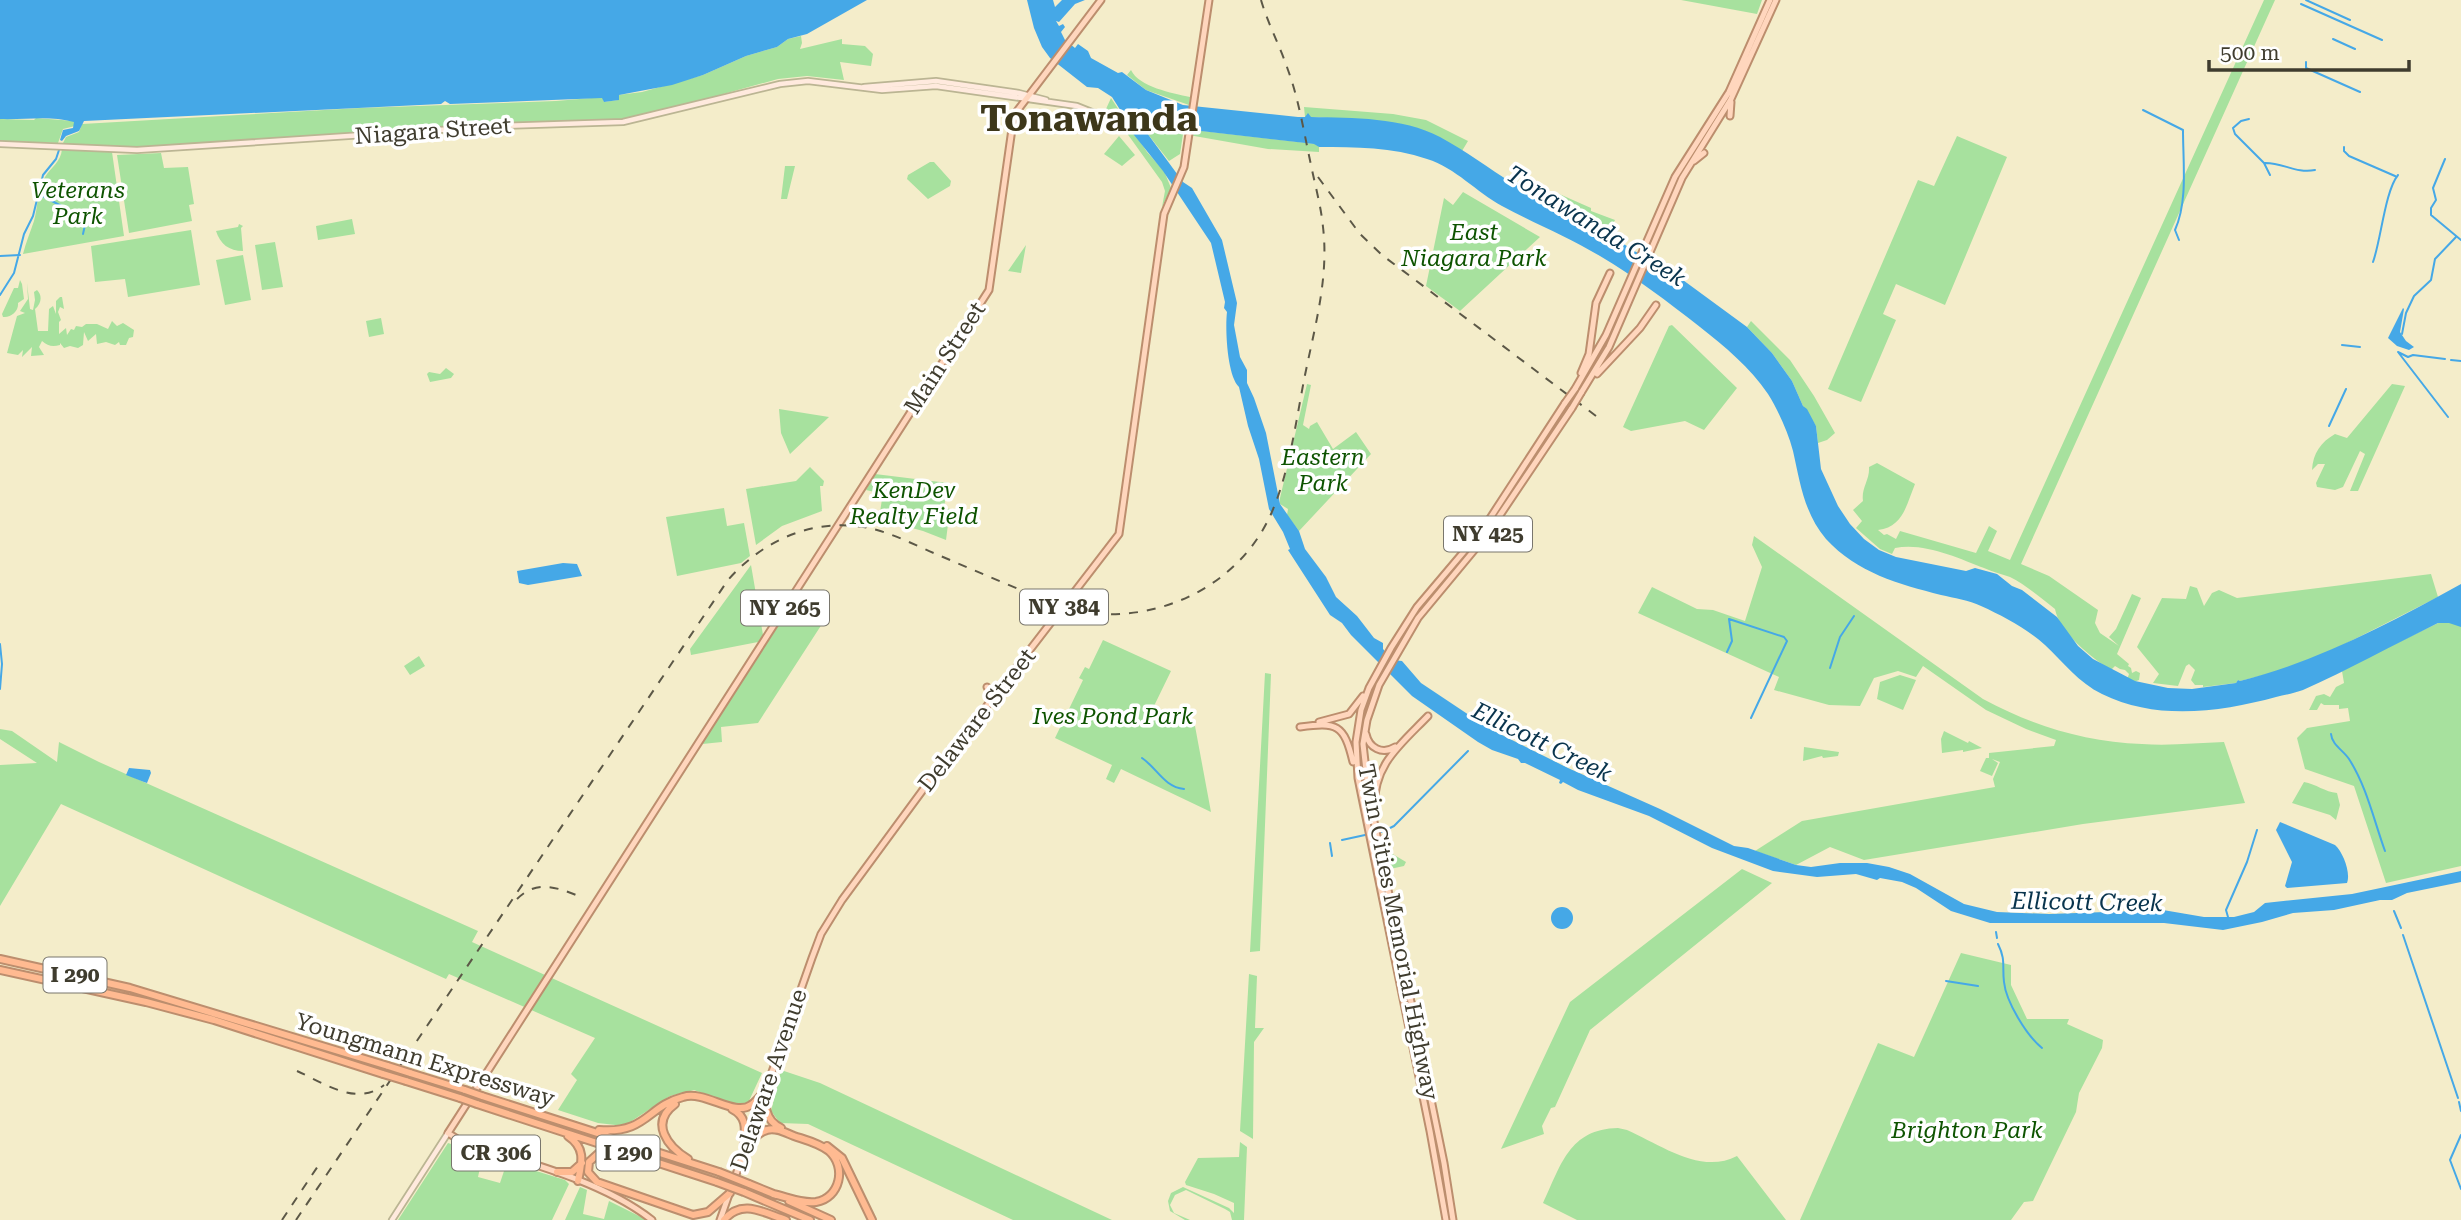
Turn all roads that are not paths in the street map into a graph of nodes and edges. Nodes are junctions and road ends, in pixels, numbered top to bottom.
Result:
1 (1101, 0) edge
2 (1209, 0) edge
3 (1775, 1) edge
4 (1026, 97) junction
5 (1731, 99) junction
6 (1097, 114) dead end
7 (1730, 116) dead end
8 (0, 144) edge
9 (1704, 153) dead end
10 (1689, 166) junction
11 (1610, 273) dead end
12 (1656, 305) dead end
13 (1574, 388) junction
14 (1582, 392) junction
15 (986, 687) dead end
16 (1369, 688) junction
17 (996, 694) junction
18 (1365, 728) junction
19 (1358, 778) junction
20 (1374, 822) junction
21 (818, 941) joint
22 (0, 960) edge
23 (0, 970) edge
24 (766, 1089) junction
25 (540, 1125) junction
26 (584, 1128) junction
27 (447, 1133) junction
28 (744, 1152) junction
29 (629, 1153) junction
30 (586, 1161) junction
31 (695, 1164) junction
32 (557, 1172) junction
33 (578, 1181) junction
34 (730, 1193) junction
35 (773, 1194) junction
36 (392, 1220) edge
37 (652, 1220) edge
38 (722, 1220) edge
39 (786, 1220) edge
40 (810, 1220) edge
41 (831, 1220) edge
42 (872, 1220) edge
43 (1446, 1220) edge
44 (1453, 1220) edge

1 - 4 main road, NY 265
2 - 17 main road, Delaware Street / NY 384
3 - 5 main road, Twin Cities Memorial Highway / NY 425
3 - 13 main road, Twin Cities Memorial Highway / NY 425
4 - 6 main road, Niagara Street
4 - 8 main road, Niagara Street
4 - 27 main road, Main Street / NY 265
5 - 7 main road
5 - 10 main road, Twin Cities Memorial Highway / NY 425
9 - 10 main road
10 - 14 main road, Twin Cities Memorial Highway / NY 425
11 - 13 main road
12 - 14 main road
13 - 16 main road, Twin Cities Memorial Highway / NY 425, bridge
14 - 18 main road, Twin Cities Memorial Highway / NY 425, bridge
15 - 17 main road
16 - 19 main road, Twin Cities Memorial Highway / NY 425
16 - 19 main road
17 - 21 main road, Delaware Street / NY 384
18 - 20 main road, Twin Cities Memorial Highway / NY 425
18 - 20 main road
19 - 43 main road, Twin Cities Memorial Highway / NY 425
20 - 44 main road, Twin Cities Memorial Highway / NY 425
21 - 24 main road, Delaware Avenue / NY 384
22 - 26 highway, Youngmann Expressway / I 290, bridge
23 - 25 highway, Youngmann Expressway / I 290, bridge
24 - 26 highway
24 - 28 main road, Delaware Avenue / NY 384
24 - 42 highway
25 - 29 highway, Youngmann Expressway / I 290
25 - 30 highway
26 - 31 highway, Youngmann Expressway / I 290
27 - 32 main road, CR 306
27 - 36 main road, NY 265
28 - 31 highway
28 - 34 main road, Delaware Avenue / NY 384
28 - 35 highway
29 - 30 highway
29 - 40 highway, Youngmann Expressway / I 290, bridge
30 - 32 highway
30 - 33 highway
30 - 34 highway
31 - 35 highway, Youngmann Expressway / I 290, bridge
32 - 33 main road, CR 306
33 - 37 main road, CR 306
34 - 38 main road, Delaware Avenue / NY 384
35 - 41 highway, Youngmann Expressway / I 290
38 - 39 highway

